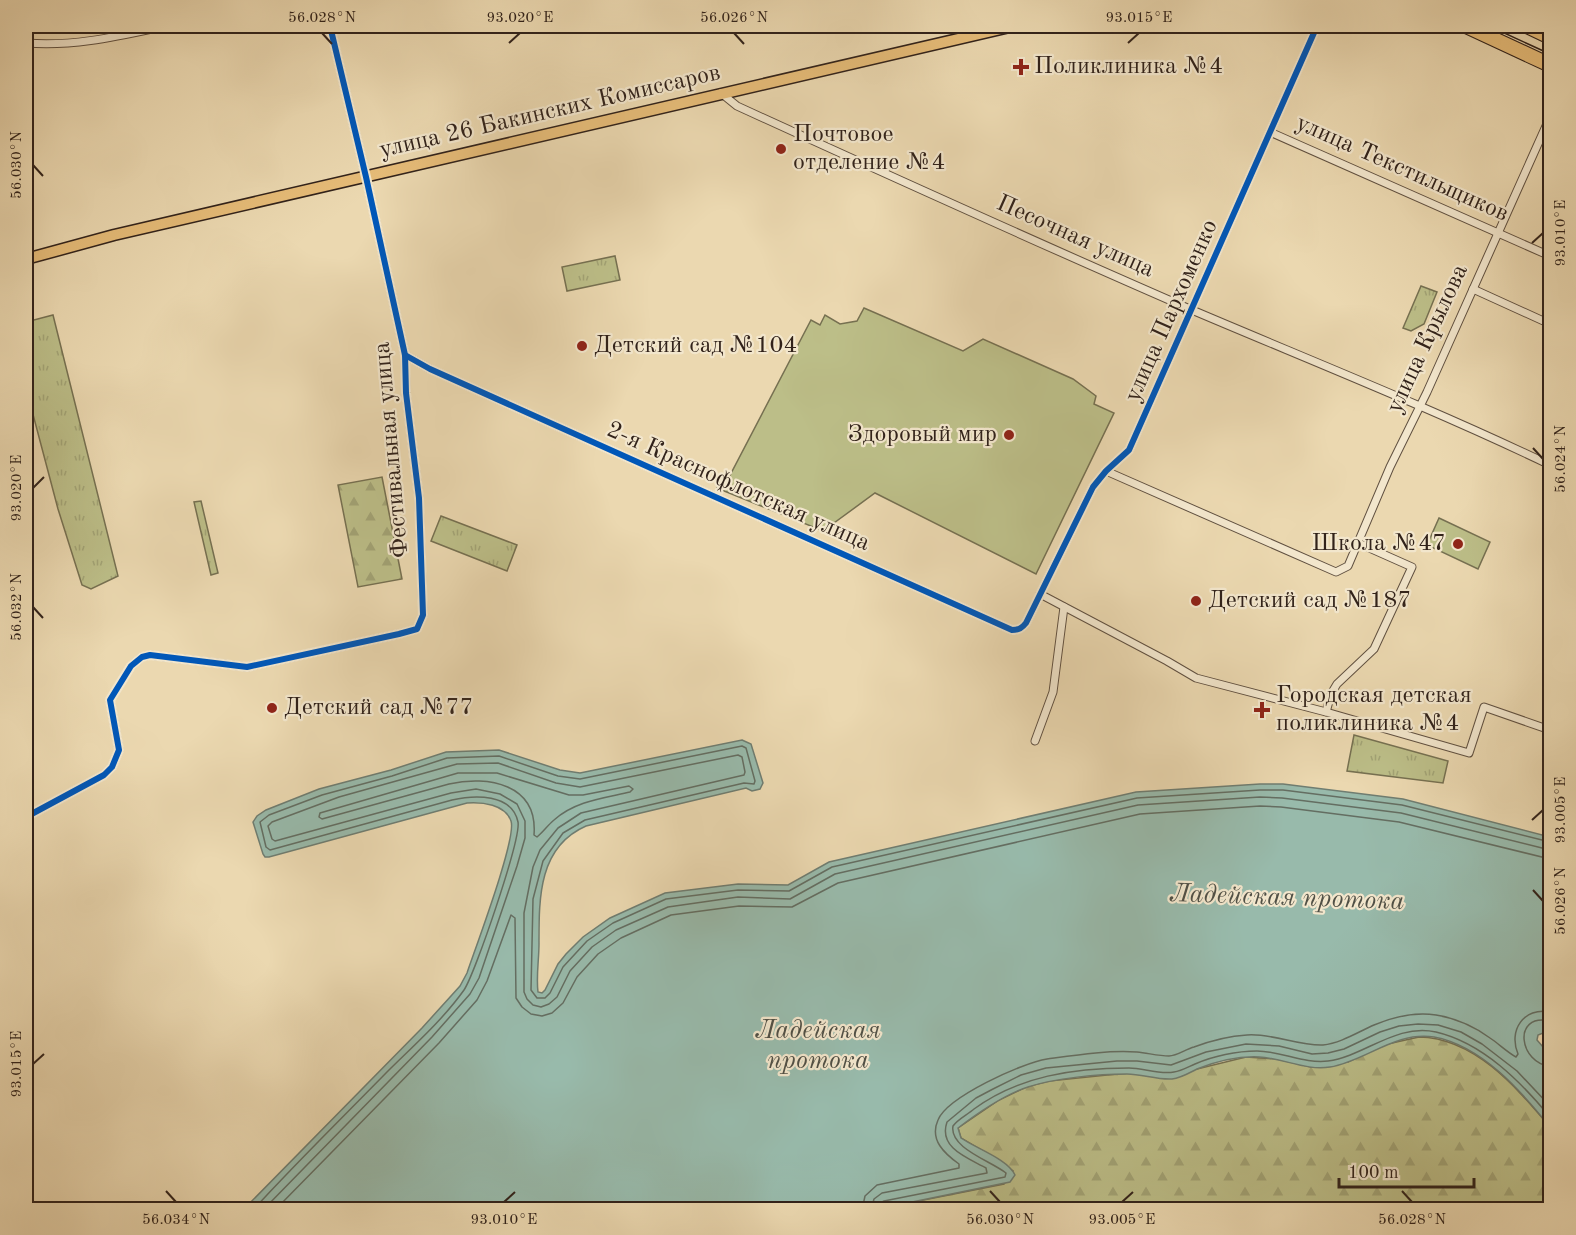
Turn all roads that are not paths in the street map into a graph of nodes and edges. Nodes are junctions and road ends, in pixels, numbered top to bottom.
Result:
1 (166, 26) edge
2 (330, 26) edge
3 (1014, 26) edge
4 (1466, 26) edge
5 (1527, 26) edge
6 (1317, 27) edge
7 (1551, 37) edge
8 (26, 43) edge
9 (1551, 65) edge
10 (721, 93) junction
11 (1551, 117) edge
12 (1270, 132) junction
13 (366, 177) junction
14 (1498, 233) junction
15 (1551, 256) edge
16 (26, 259) edge
17 (1473, 289) junction
18 (1192, 310) junction
19 (1551, 324) edge
20 (405, 355) junction
21 (1420, 405) junction
22 (1551, 465) edge
23 (1107, 471) junction
24 (1358, 543) junction
25 (1040, 594) junction
26 (1064, 607) junction
27 (1326, 712) junction
28 (1551, 730) edge
29 (1035, 741) dead end
30 (26, 817) edge

1 - 8 street
2 - 13 street, Фестивальная улица
3 - 10 main road, улица 26 Бакинских Комиссаров
4 - 9 highway
5 - 7 highway
6 - 12 street, улица Пархоменко
10 - 13 main road, улица 26 Бакинских Комиссаров
10 - 18 street, Песочная улица
11 - 14 street, улица Крылова
12 - 14 street, улица Текстильщиков
12 - 18 street, улица Пархоменко
13 - 16 main road, улица 26 Бакинских Комиссаров
13 - 20 street, Фестивальная улица
14 - 15 street, улица Текстильщиков
14 - 17 street, улица Крылова
17 - 19 street
17 - 21 street, улица Крылова
18 - 21 street, Песочная улица
18 - 23 street, улица Пархоменко
20 - 25 street, 2-я Краснофлотская улица
20 - 30 street, Фестивальная улица
21 - 22 street, Песочная улица
21 - 24 street, улица Крылова
23 - 24 street, улица Крылова
23 - 25 street, улица Пархоменко
24 - 27 street
25 - 26 street
26 - 27 street
26 - 29 street
27 - 28 street

